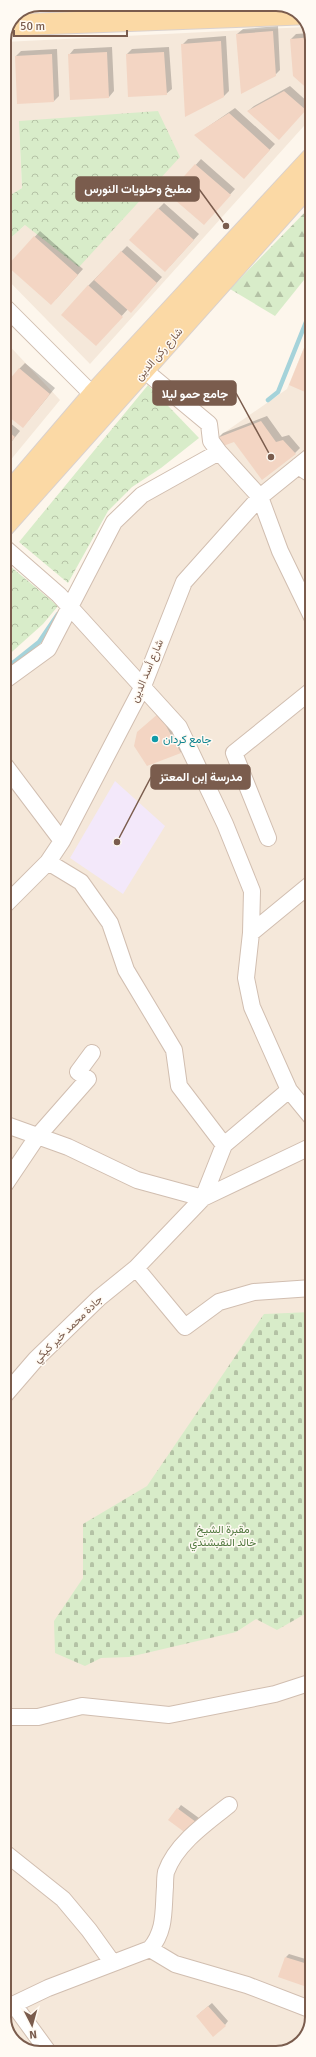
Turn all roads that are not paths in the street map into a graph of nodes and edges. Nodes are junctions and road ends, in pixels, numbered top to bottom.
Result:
1 (166, 11) edge
2 (288, 14) edge
3 (16, 24) edge
4 (305, 166) edge
5 (305, 191) edge
6 (11, 313) edge
7 (144, 370) junction
8 (93, 395) junction
9 (215, 447) junction
10 (305, 460) edge
11 (298, 466) junction
12 (305, 470) edge
13 (11, 491) edge
14 (260, 497) junction
15 (11, 518) edge
16 (11, 553) edge
17 (305, 603) edge
18 (70, 607) junction
19 (11, 676) edge
20 (143, 686) junction
21 (305, 696) edge
22 (11, 773) edge
23 (268, 838) dead end
24 (62, 841) junction
25 (48, 862) junction
26 (305, 889) edge
27 (11, 899) edge
28 (251, 933) junction
29 (92, 1053) dead end
30 (289, 1090) junction
31 (305, 1109) edge
32 (11, 1127) edge
33 (37, 1137) junction
34 (224, 1145) junction
35 (305, 1149) edge
36 (11, 1176) edge
37 (203, 1198) junction
38 (136, 1268) junction
39 (305, 1288) edge
40 (11, 1388) edge
41 (305, 1684) edge
42 (11, 1717) edge
43 (229, 1805) dead end
44 (11, 1858) edge
45 (150, 1949) junction
46 (112, 1962) junction
47 (11, 2006) edge
48 (305, 2007) edge
49 (11, 2009) edge
50 (43, 2046) edge

1 - 2 main road
1 - 3 main road
4 - 8 main road, شارع ركن الدين
5 - 7 main road, شارع ركن الدين
6 - 8 street
7 - 9 street
7 - 15 main road, شارع ركن الدين
8 - 13 main road, شارع ركن الدين
9 - 14 street
9 - 18 street
10 - 11 street, شارع أسد الدين
11 - 12 street
11 - 14 street, شارع أسد الدين
14 - 17 street
14 - 20 street, شارع أسد الدين
16 - 18 street
18 - 19 street
18 - 20 street
20 - 24 street, شارع أسد الدين
20 - 28 street
21 - 23 street
22 - 24 street
24 - 25 street, شارع أسد الدين
25 - 27 street, شارع أسد الدين
25 - 34 street
26 - 28 street
28 - 30 street
29 - 33 street
30 - 31 street
30 - 34 street
32 - 33 street
33 - 36 street
33 - 37 street
34 - 37 street
35 - 37 street
37 - 38 street, جادة محمد خير كيكي
38 - 39 street
38 - 40 street, جادة محمد خير كيكي
41 - 42 street
43 - 45 street
44 - 46 street
45 - 46 street
45 - 48 street
46 - 47 street
49 - 50 street

